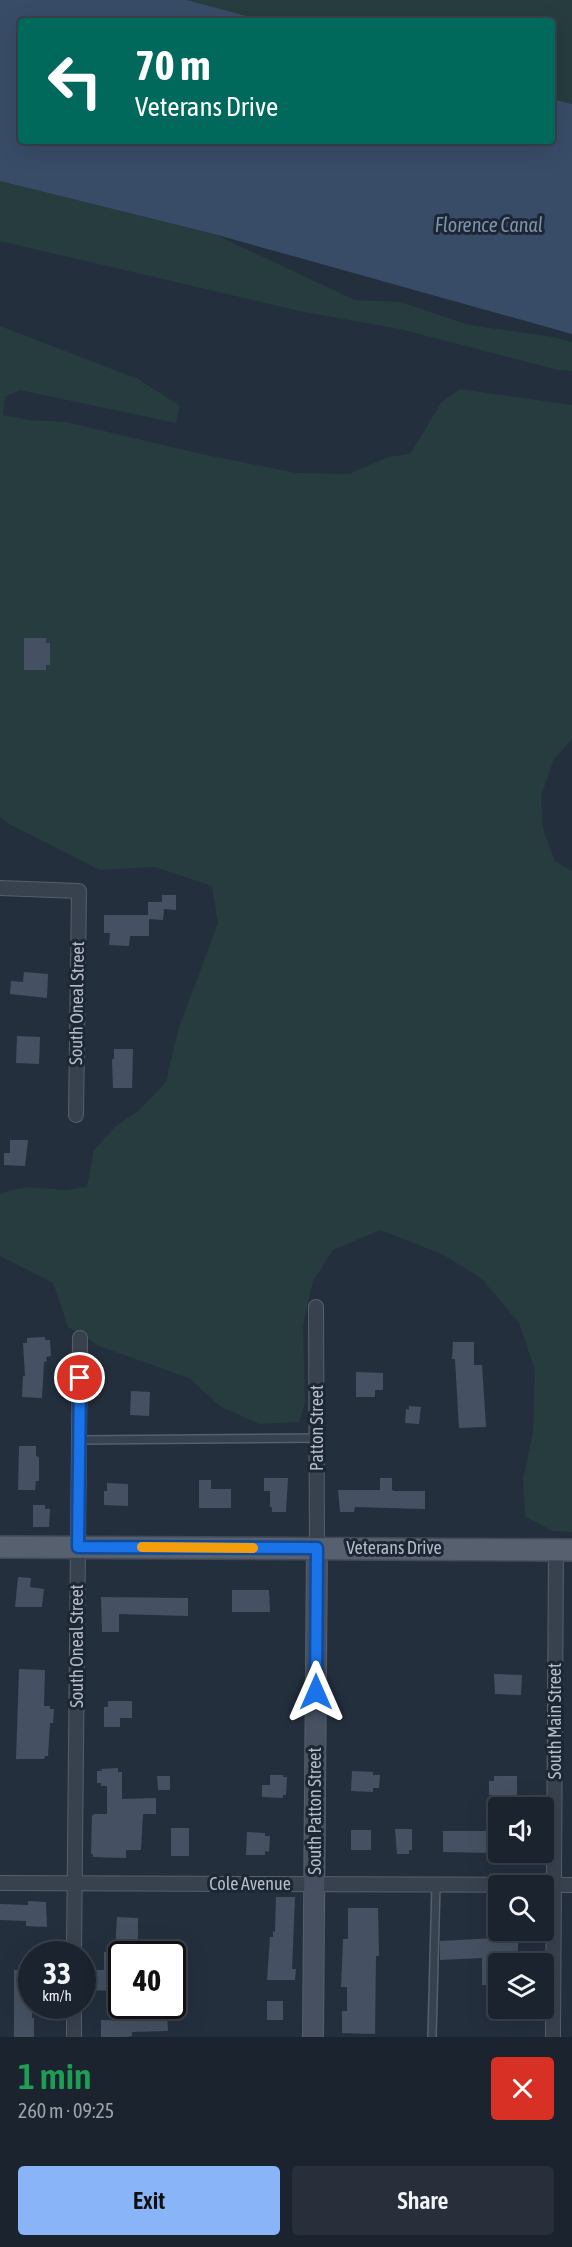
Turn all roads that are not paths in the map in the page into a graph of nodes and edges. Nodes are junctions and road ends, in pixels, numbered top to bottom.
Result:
1 (0, 888) edge
2 (76, 1115) dead end
3 (316, 1307) dead end
4 (80, 1338) dead end
5 (317, 1438) junction
6 (79, 1440) junction
7 (0, 1547) edge
8 (78, 1547) junction
9 (317, 1548) junction
10 (564, 1550) edge
11 (0, 1882) edge
12 (75, 1883) junction
13 (314, 1884) junction
14 (436, 1884) junction
15 (488, 1884) edge
16 (554, 1885) joint
17 (572, 1885) edge
18 (74, 1941) edge
19 (554, 1941) edge
20 (74, 2019) edge
21 (74, 2037) edge
22 (313, 2037) edge
23 (432, 2037) edge
24 (553, 2037) edge

1 - 2 street, South Oneal Street
3 - 5 street, Patton Street
4 - 6 street, South Oneal Street
5 - 6 lane
5 - 9 street, Patton Street
6 - 8 street, South Oneal Street
7 - 8 main road, Veterans Drive
8 - 9 main road, Veterans Drive
8 - 12 street, South Oneal Street
9 - 10 main road, Veterans Drive
9 - 13 street, South Patton Street
10 - 16 street, South Main Street
11 - 12 street, Cole Avenue
12 - 13 street, Cole Avenue
12 - 18 street, South Oneal Street
13 - 14 street, Cole Avenue
13 - 22 street, South Patton Street
14 - 15 street, Cole Avenue
14 - 23 lane
16 - 17 street, Cole Avenue
19 - 24 street, South Main Street
20 - 21 street

